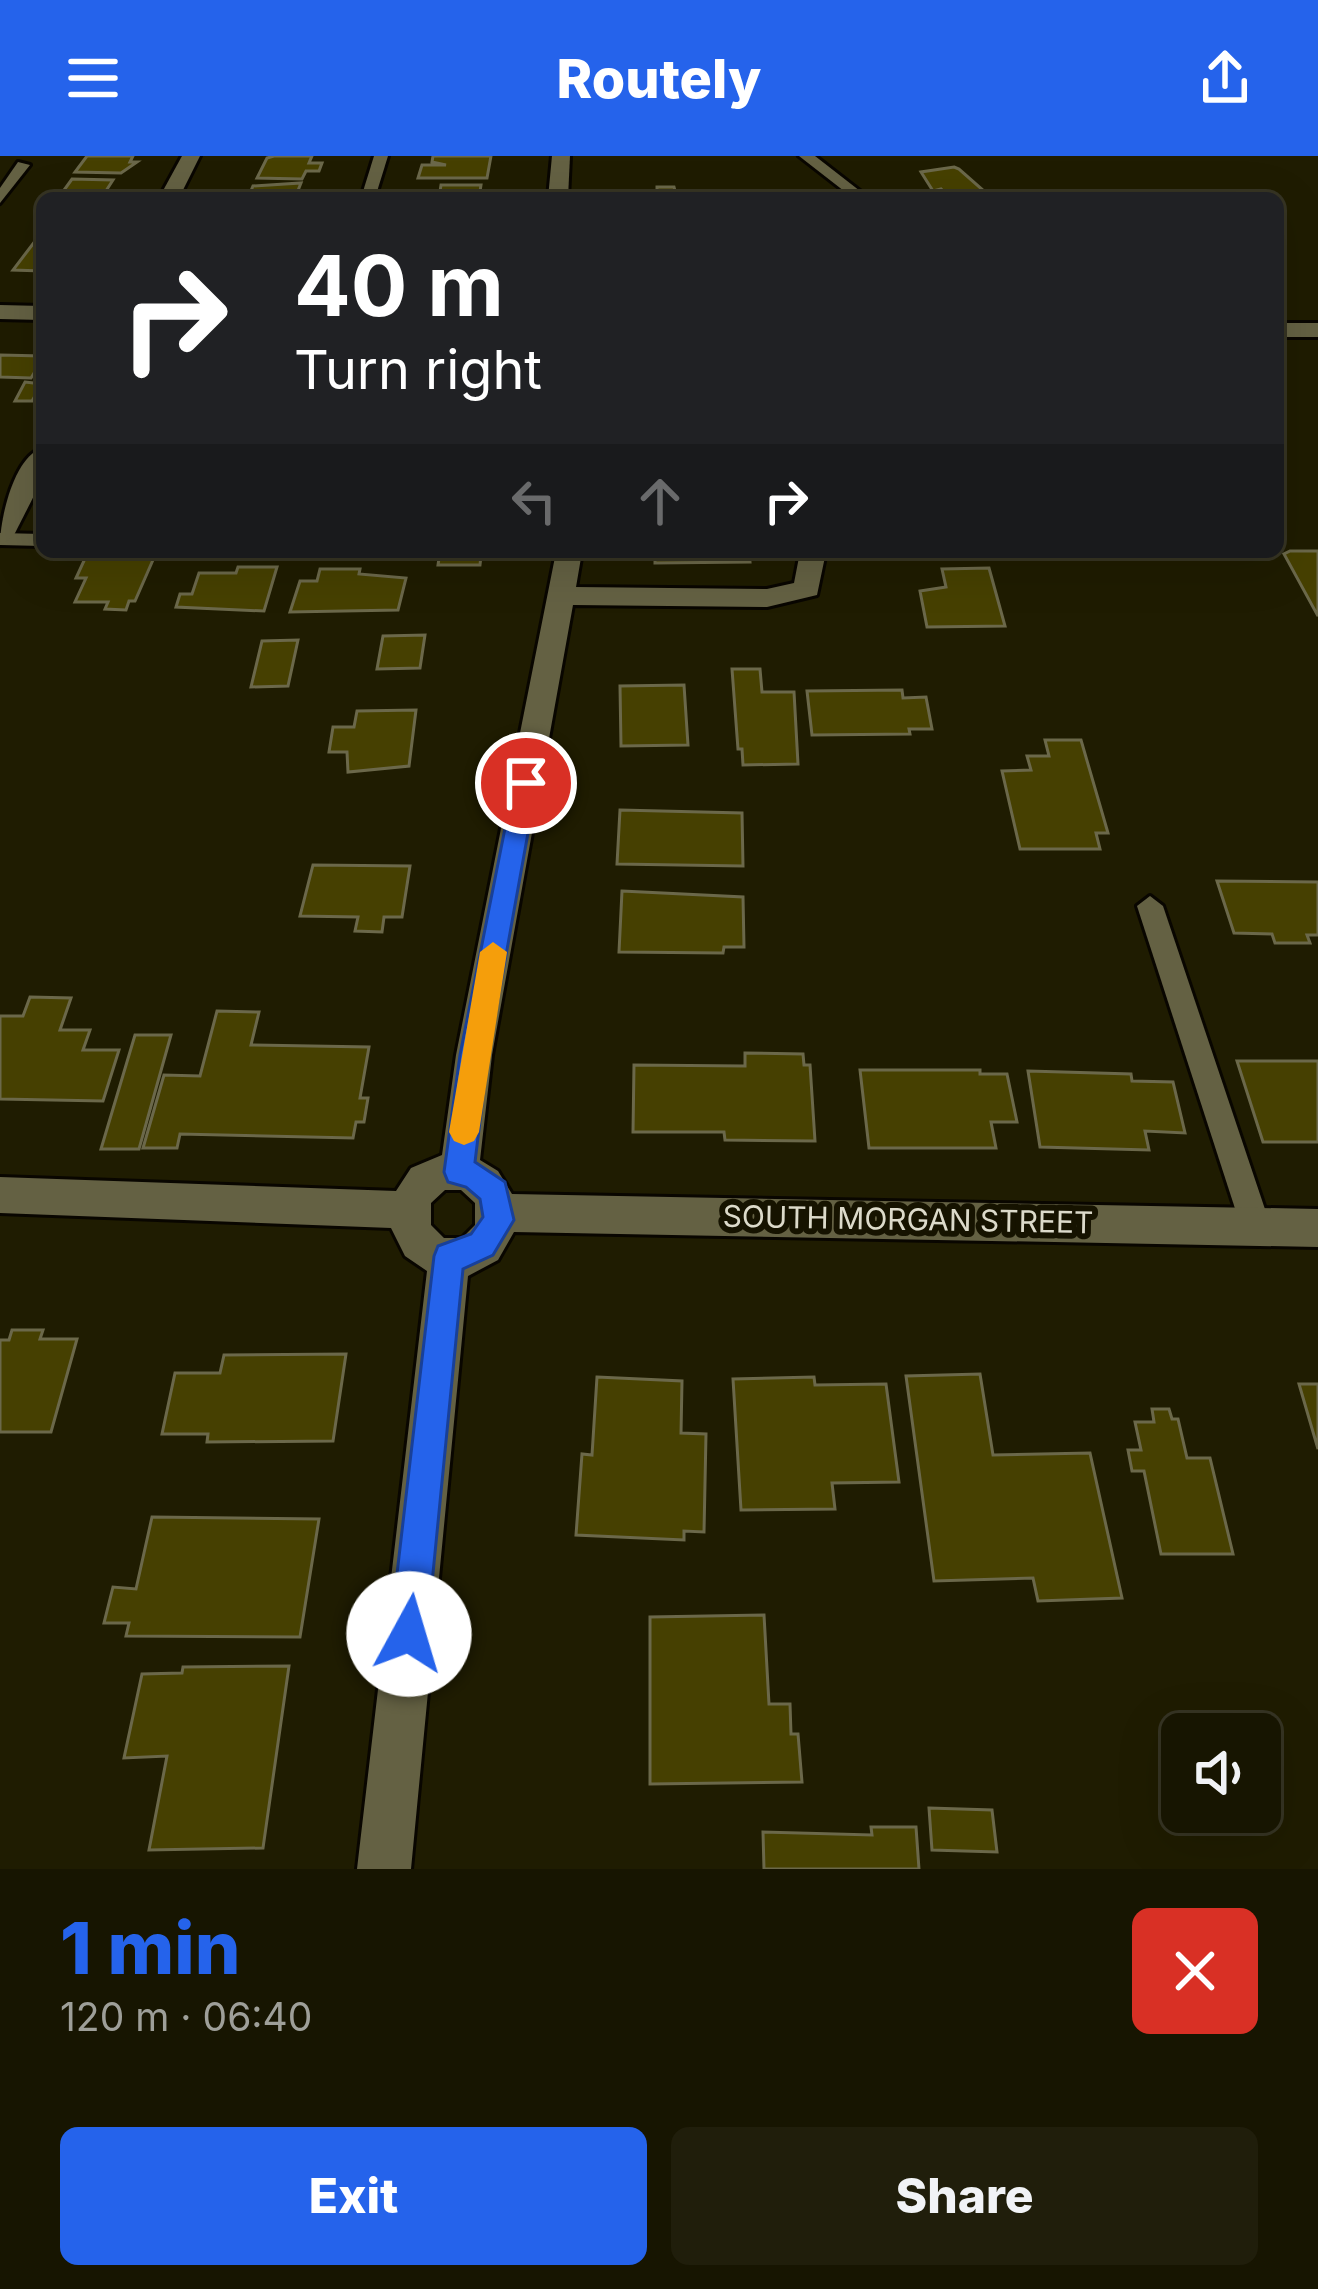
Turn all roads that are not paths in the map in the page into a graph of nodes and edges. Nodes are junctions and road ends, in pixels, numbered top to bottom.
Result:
1 (190, 156) edge
2 (381, 156) edge
3 (561, 156) edge
4 (806, 156) edge
5 (23, 164) dead end
6 (172, 192) edge
7 (370, 192) edge
8 (558, 192) edge
9 (854, 192) edge
10 (0, 199) edge
11 (0, 312) edge
12 (36, 313) edge
13 (1284, 329) edge
14 (1318, 330) edge
15 (36, 467) edge
16 (0, 538) edge
17 (36, 540) edge
18 (568, 558) edge
19 (812, 558) edge
20 (561, 596) junction
21 (1150, 906) dead end
22 (459, 1172) junction
23 (0, 1195) edge
24 (409, 1210) junction
25 (499, 1213) junction
26 (1256, 1227) junction
27 (1318, 1228) edge
28 (449, 1256) junction
29 (384, 1869) edge

1 - 6 street
2 - 7 lane
3 - 8 street
4 - 9 lane
5 - 10 lane
11 - 12 street
13 - 14 street
15 - 16 street
16 - 17 lane
18 - 20 street
19 - 20 street
20 - 22 street
21 - 26 lane
22 - 24 street
22 - 25 street
23 - 24 street
24 - 28 street
25 - 26 street, SOUTH MORGAN STREET
25 - 28 street
26 - 27 street, SOUTH MORGAN STREET
28 - 29 street

